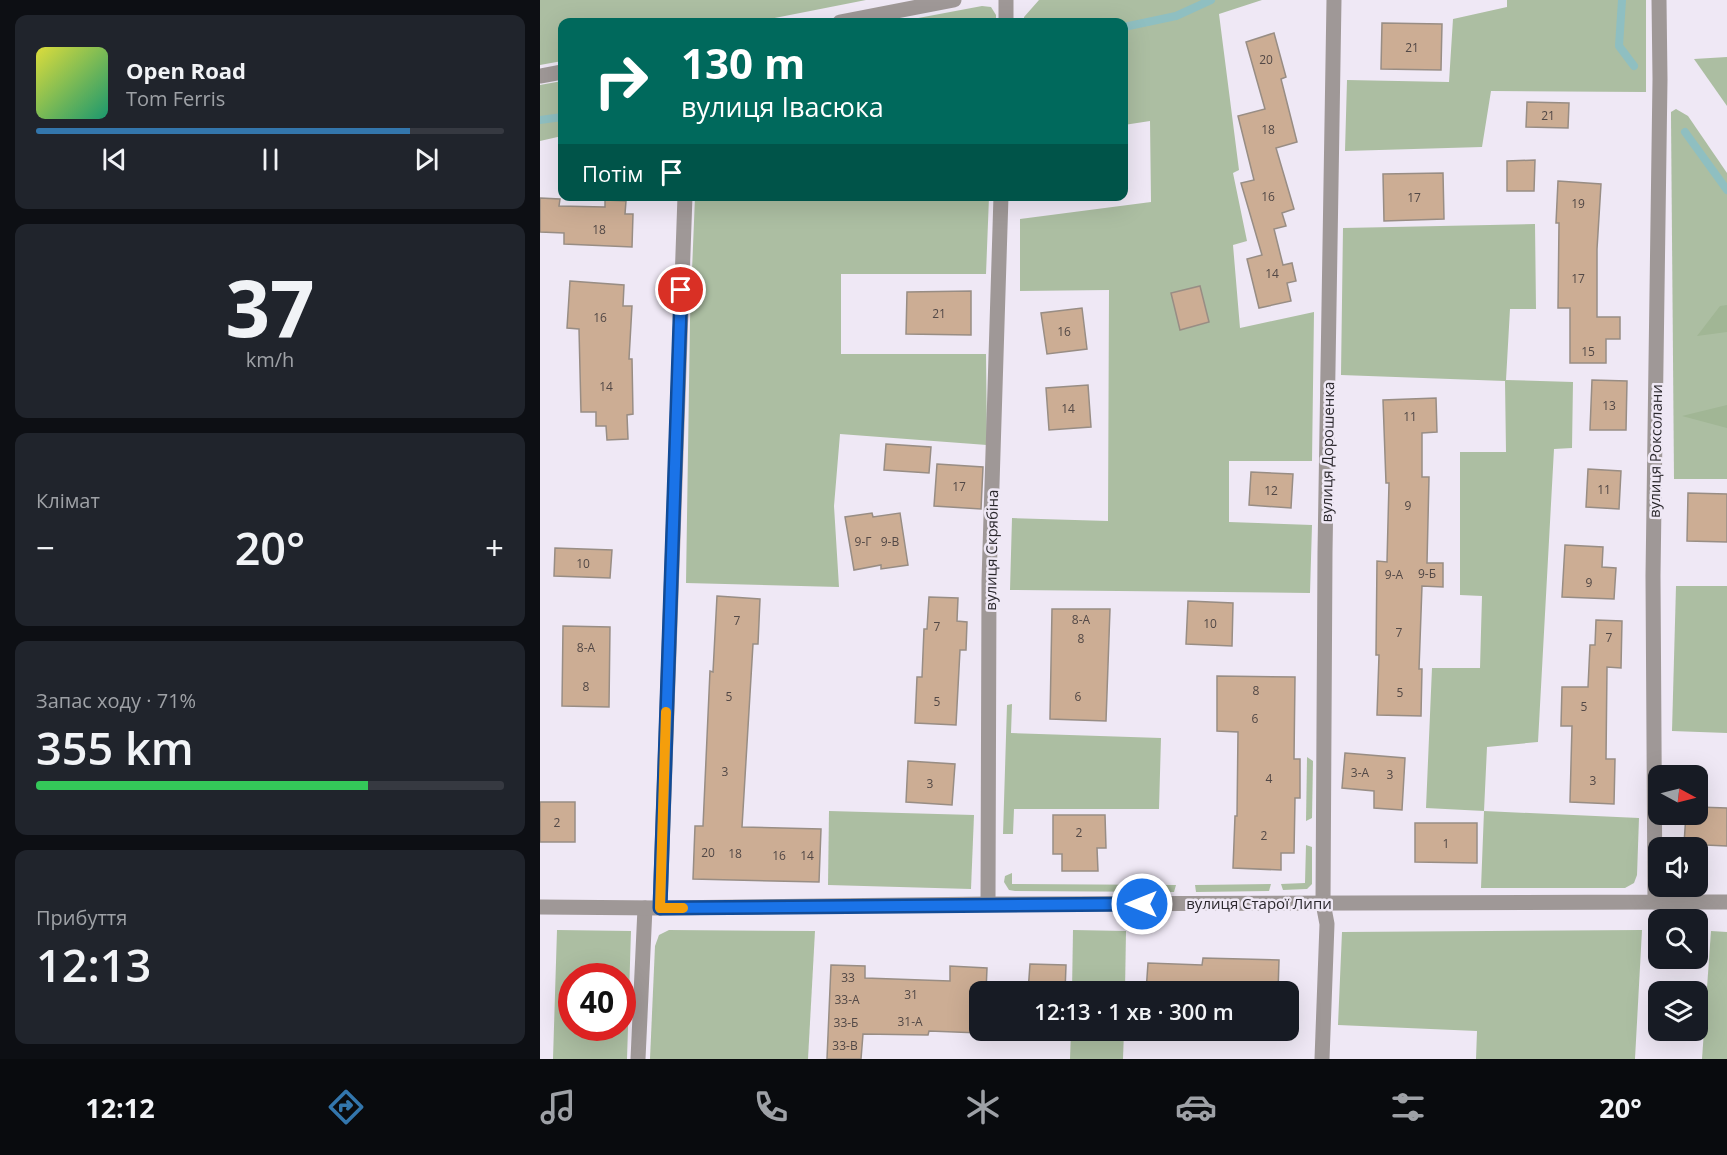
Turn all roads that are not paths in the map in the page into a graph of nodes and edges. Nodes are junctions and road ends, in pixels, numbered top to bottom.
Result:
1 (954, 0) edge
2 (1006, 0) edge
3 (1334, 0) edge
4 (1659, 0) edge
5 (861, 18) edge
6 (1006, 18) edge
7 (558, 73) edge
8 (540, 76) edge
9 (685, 201) edge
10 (1001, 201) edge
11 (1655, 902) junction
12 (1727, 902) edge
13 (1323, 903) junction
14 (988, 904) junction
15 (540, 907) edge
16 (652, 908) junction
17 (638, 1059) edge
18 (1322, 1059) edge

1 - 5 street
2 - 6 street
3 - 13 street, вулиця Дорошенка
4 - 11 street, вулиця Роксолани
7 - 8 street
9 - 16 street
10 - 14 street, вулиця Скрябіна
11 - 12 street, вулиця Старої Липи
11 - 13 street, вулиця Старої Липи
13 - 14 street, вулиця Старої Липи
13 - 18 street, вулиця Дорошенка
14 - 16 street, вулиця Старої Липи
15 - 16 street, вулиця Старої Липи
16 - 17 street

